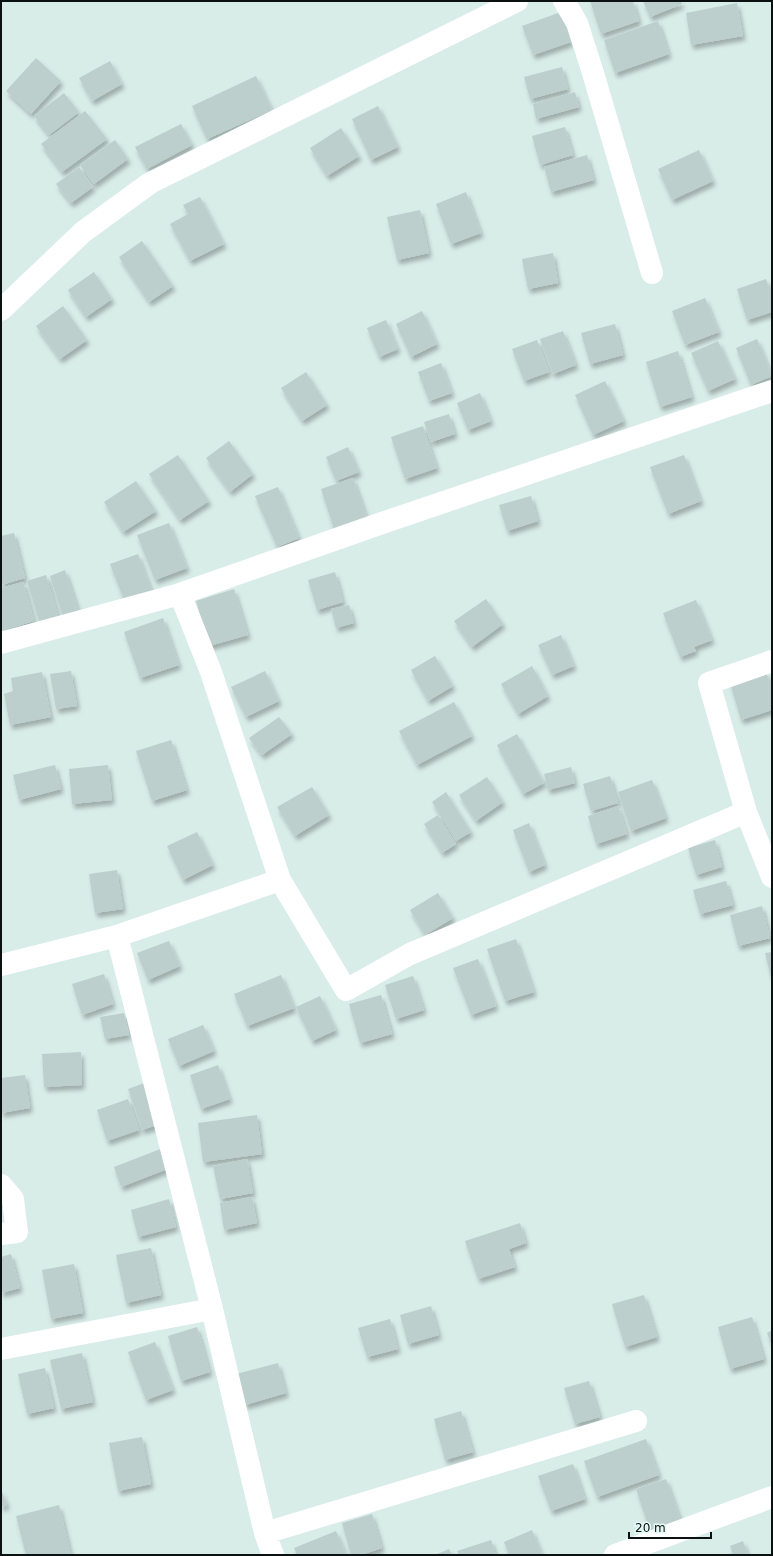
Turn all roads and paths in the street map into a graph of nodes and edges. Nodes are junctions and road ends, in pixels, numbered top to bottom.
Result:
1 (517, 1) edge
2 (564, 1) edge
3 (652, 273) dead end
4 (1, 310) edge
5 (772, 391) edge
6 (180, 594) junction
7 (1, 643) edge
8 (772, 661) edge
9 (746, 812) junction
10 (772, 877) edge
11 (280, 880) junction
12 (117, 936) junction
13 (1, 965) edge
14 (1, 1185) edge
15 (1, 1234) edge
16 (212, 1309) junction
17 (1, 1349) edge
18 (636, 1421) dead end
19 (772, 1497) edge
20 (265, 1533) junction
21 (273, 1555) edge
22 (615, 1555) edge

1 - 4 street
2 - 3 street
5 - 6 street
6 - 7 street
6 - 11 street
8 - 9 street
9 - 10 street
9 - 11 street
11 - 12 street
12 - 13 street
12 - 16 street
14 - 15 street
16 - 17 street
16 - 20 street
18 - 20 street
19 - 22 street
20 - 21 street

